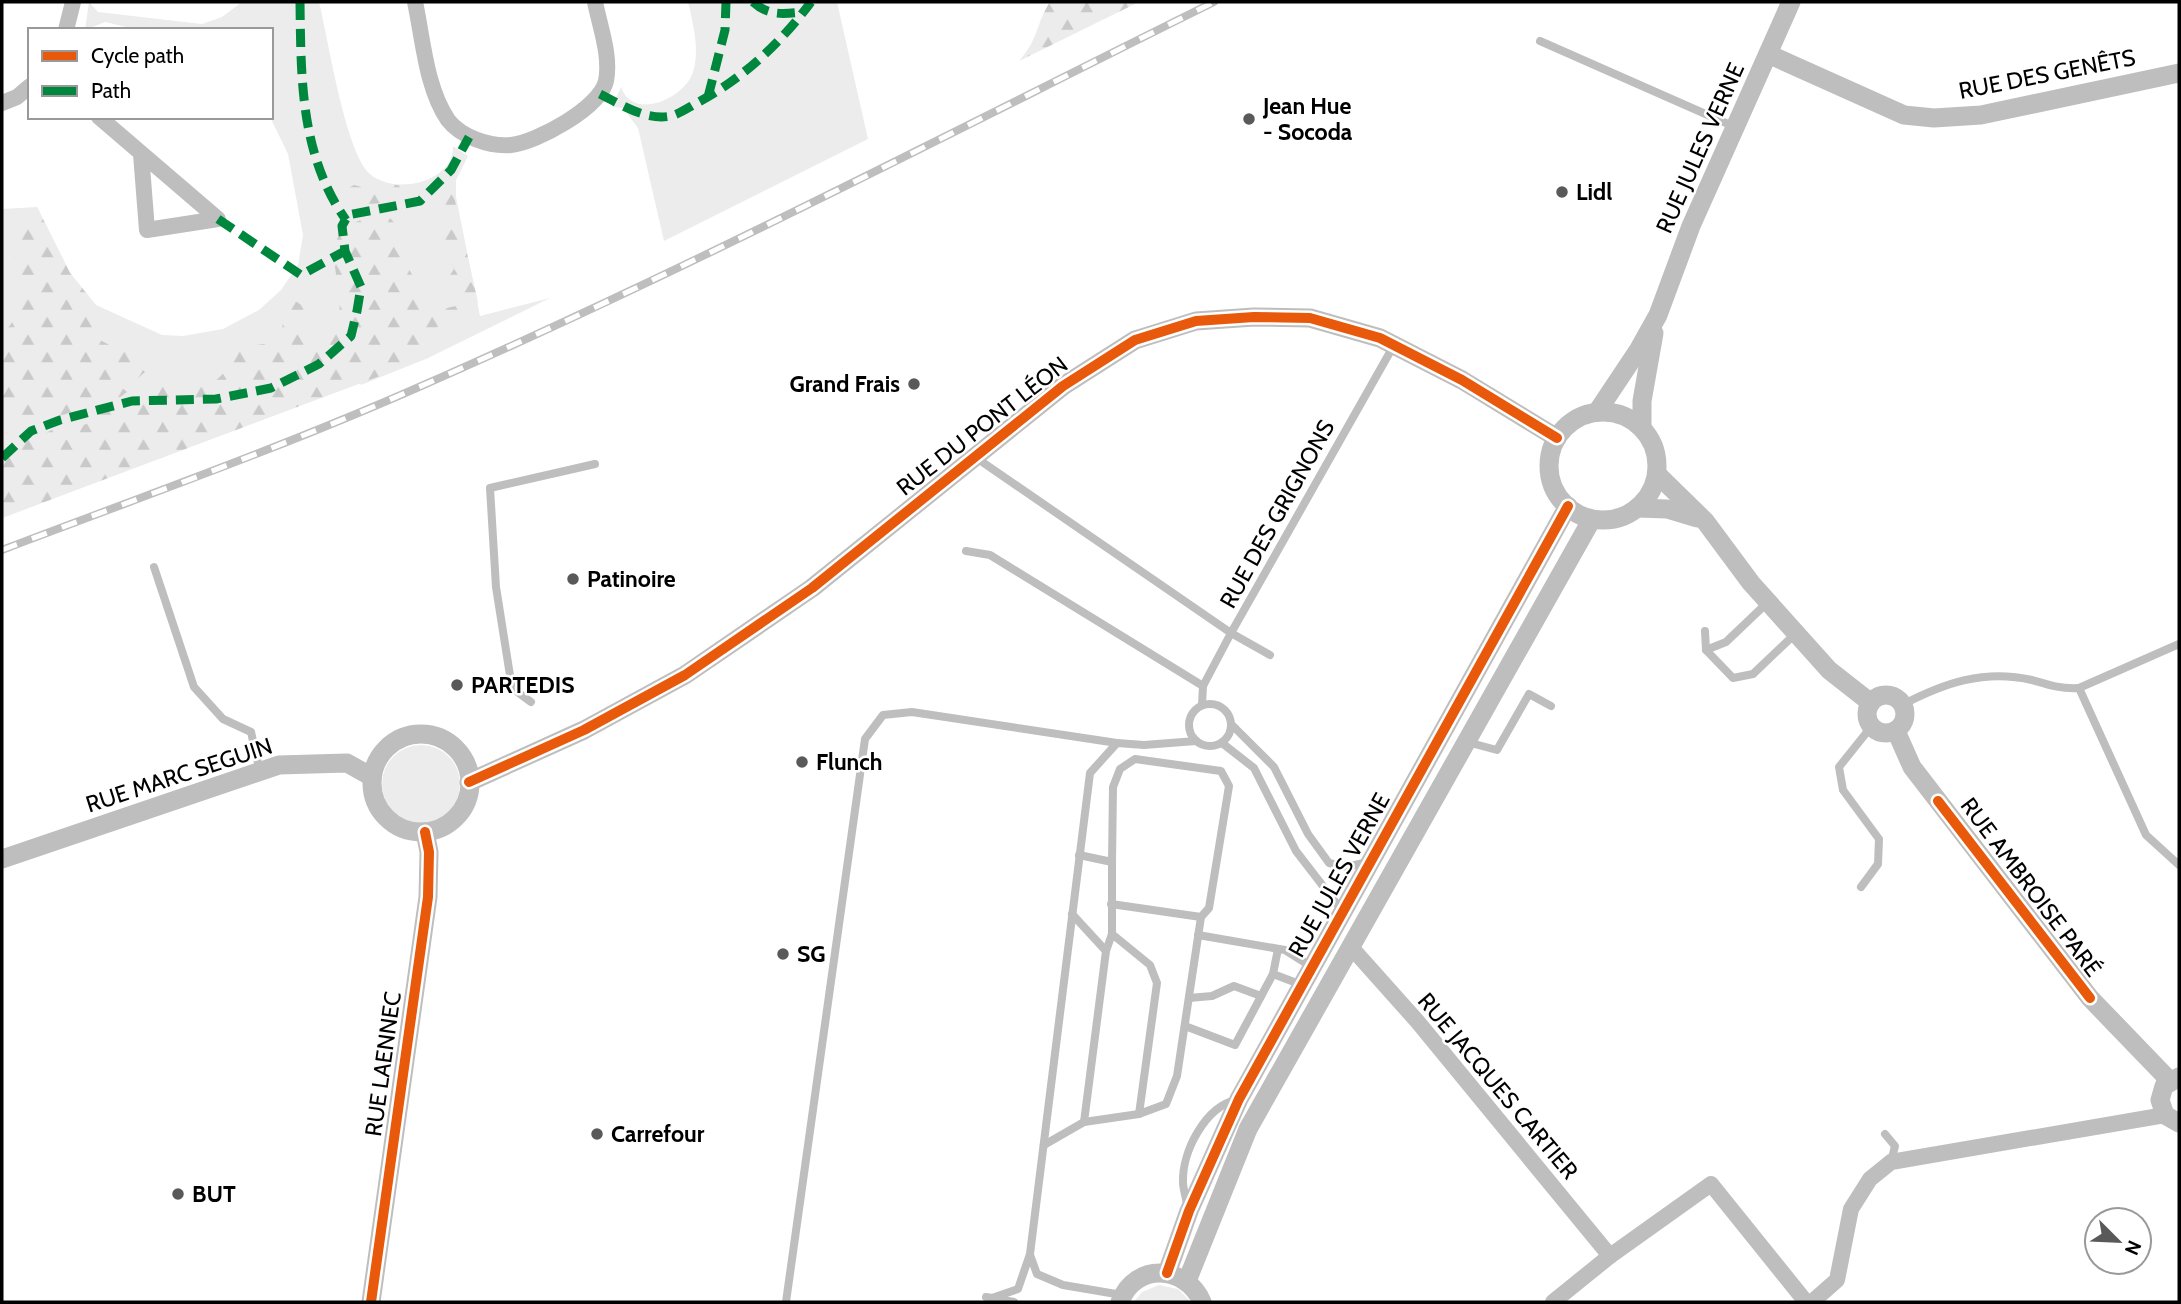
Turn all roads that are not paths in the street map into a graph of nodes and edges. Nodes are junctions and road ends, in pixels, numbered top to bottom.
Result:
1 (73, 2) edge
2 (415, 2) edge
3 (595, 2) edge
4 (1791, 2) edge
5 (66, 28) edge
6 (1540, 41) dead end
7 (1768, 54) junction
8 (2179, 73) edge
9 (28, 88) edge
10 (2, 103) edge
11 (101, 119) edge
12 (1735, 127) junction
13 (141, 154) junction
14 (1658, 315) junction
15 (1394, 345) junction
16 (1597, 412) junction
17 (1642, 428) junction
18 (1558, 438) junction
19 (975, 457) junction
20 (595, 464) dead end
21 (1657, 474) junction
22 (1568, 506) junction
23 (1637, 508) junction
24 (1592, 519) junction
25 (1705, 521) junction
26 (966, 551) dead end
27 (153, 567) dead end
28 (1768, 602) junction
29 (1705, 631) dead end
30 (1231, 633) junction
31 (1796, 633) junction
32 (2179, 644) edge
33 (1706, 650) junction
34 (1270, 655) dead end
35 (1203, 686) junction
36 (2079, 688) junction
37 (531, 702) dead end
38 (1871, 703) junction
39 (1202, 705) junction
40 (1902, 705) junction
41 (1551, 706) dead end
42 (1232, 725) junction
43 (1871, 727) junction
44 (1896, 731) junction
45 (1196, 741) junction
46 (1464, 741) junction
47 (1118, 743) junction
48 (1222, 743) junction
49 (260, 772) junction
50 (372, 777) junction
51 (470, 782) junction
52 (425, 832) junction
53 (1079, 855) junction
54 (2, 859) edge
55 (1371, 861) junction
56 (1112, 862) junction
57 (2179, 865) edge
58 (1861, 887) dead end
59 (1111, 904) junction
60 (1343, 912) junction
61 (1072, 914) junction
62 (1201, 917) junction
63 (1112, 934) junction
64 (1198, 935) junction
65 (1350, 946) junction
66 (1278, 949) junction
67 (1106, 951) junction
68 (1312, 967) junction
69 (1273, 974) junction
70 (1302, 985) junction
71 (1261, 996) junction
72 (1189, 998) junction
73 (1185, 1026) junction
74 (2174, 1079) edge
75 (1139, 1114) junction
76 (2172, 1119) edge
77 (1084, 1122) junction
78 (1885, 1134) dead end
79 (1044, 1145) junction
80 (1891, 1162) junction
81 (1030, 1254) junction
82 (1610, 1256) junction
83 (1167, 1273) junction
84 (1187, 1281) junction
85 (1121, 1298) edge
86 (370, 1302) edge
87 (786, 1302) edge
88 (1014, 1302) edge
89 (1202, 1302) edge
90 (1553, 1302) edge
91 (1806, 1302) edge
92 (1812, 1302) edge

1 - 5 street
2 - 3 street
4 - 7 street, RUE JULES VERNE
6 - 12 lane
7 - 8 street, RUE DES GENÊTS
7 - 12 street, RUE JULES VERNE
9 - 10 street
11 - 13 street
12 - 14 street, RUE JULES VERNE
13 - 13 street
14 - 16 street, RUE JULES VERNE
14 - 17 street, RUE JULES VERNE
15 - 18 street, RUE DU PONT LÉON
15 - 19 street, RUE DU PONT LÉON
15 - 30 lane, RUE DES GRIGNONS
16 - 17 street
16 - 18 street
17 - 21 street
18 - 22 street
19 - 30 lane
19 - 51 street, RUE DU PONT LÉON
20 - 37 lane
21 - 23 street
21 - 25 street
22 - 24 street
22 - 55 street, RUE JULES VERNE
23 - 24 street
23 - 25 street
24 - 46 street, RUE JULES VERNE
25 - 28 street
26 - 35 lane
27 - 49 lane
28 - 31 street
28 - 33 lane
29 - 33 lane
30 - 34 lane
30 - 35 lane, RUE DES GRIGNONS
31 - 33 lane
31 - 38 street
32 - 36 lane
35 - 39 lane, RUE DES GRIGNONS
36 - 40 lane
36 - 57 lane
38 - 40 street
38 - 43 street
39 - 42 lane
39 - 45 lane
40 - 44 street
41 - 46 lane
42 - 48 lane
42 - 55 lane
43 - 44 street
43 - 58 lane
44 - 74 street, RUE AMBROISE PARÉ
45 - 47 lane
45 - 48 lane
46 - 65 street, RUE JULES VERNE
47 - 53 lane
47 - 87 lane
48 - 60 lane
49 - 50 street, RUE MARC SEGUIN
49 - 54 street, RUE MARC SEGUIN
50 - 51 street
50 - 52 street
51 - 52 street
52 - 86 street, RUE LAENNEC
53 - 56 lane
53 - 61 lane
55 - 60 street, RUE JULES VERNE
56 - 59 lane
56 - 62 lane
59 - 62 lane
59 - 63 lane
60 - 68 street, RUE JULES VERNE
61 - 67 lane
61 - 79 lane
62 - 64 lane
63 - 67 lane
63 - 75 lane
64 - 66 lane
64 - 72 lane
65 - 82 street, RUE JACQUES CARTIER
65 - 84 street, RUE JULES VERNE
66 - 68 lane
66 - 69 lane
67 - 77 lane
68 - 70 street, RUE JULES VERNE
69 - 70 lane
69 - 71 lane
70 - 83 street, RUE JULES VERNE
71 - 72 lane
71 - 73 lane
72 - 73 lane
73 - 75 lane
74 - 76 street
75 - 77 lane
76 - 80 street
77 - 79 lane
78 - 80 lane
79 - 81 lane
80 - 92 street
81 - 85 lane
81 - 88 lane
82 - 90 street
82 - 91 street
83 - 84 street
83 - 85 street
84 - 89 street

